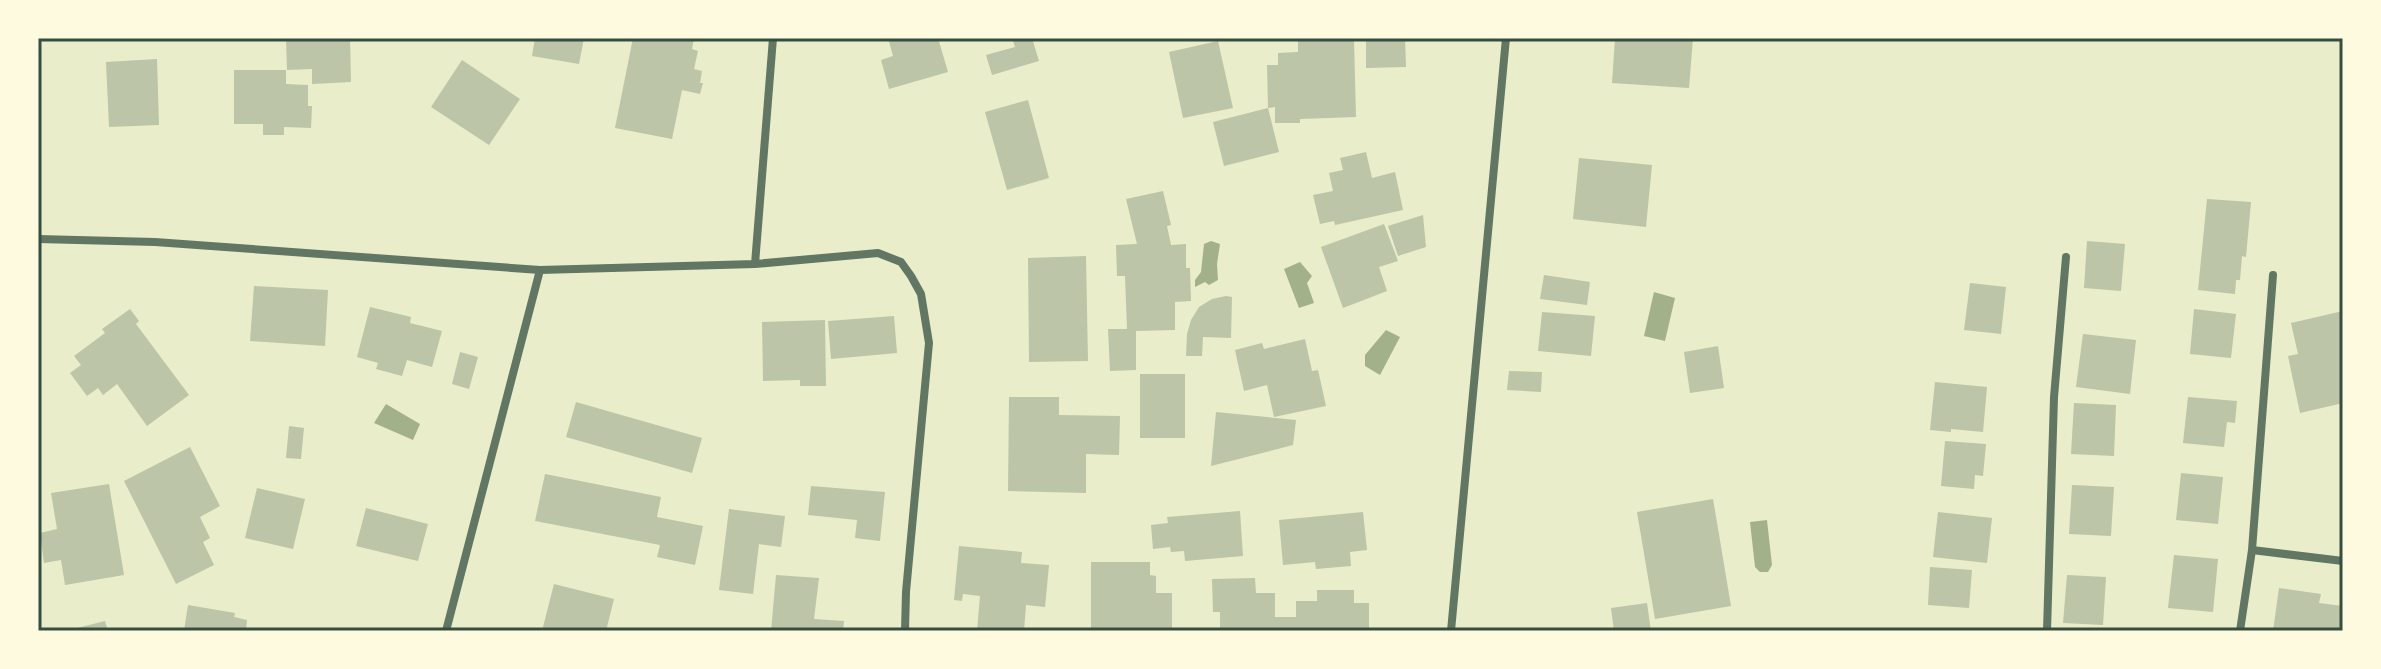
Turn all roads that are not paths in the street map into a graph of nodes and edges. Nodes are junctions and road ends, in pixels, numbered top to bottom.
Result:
1 (773, 38) edge
2 (1506, 38) edge
3 (38, 239) edge
4 (2066, 257) dead end
5 (755, 264) junction
6 (540, 270) junction
7 (2273, 275) dead end
8 (2252, 550) junction
9 (2343, 561) edge
10 (446, 631) edge
11 (905, 631) edge
12 (1451, 631) edge
13 (2047, 631) edge
14 (2240, 631) edge

1 - 5 street
2 - 12 street
3 - 6 street
4 - 13 street
5 - 6 street
5 - 11 street
6 - 10 street
7 - 8 street
8 - 9 street
8 - 14 street

